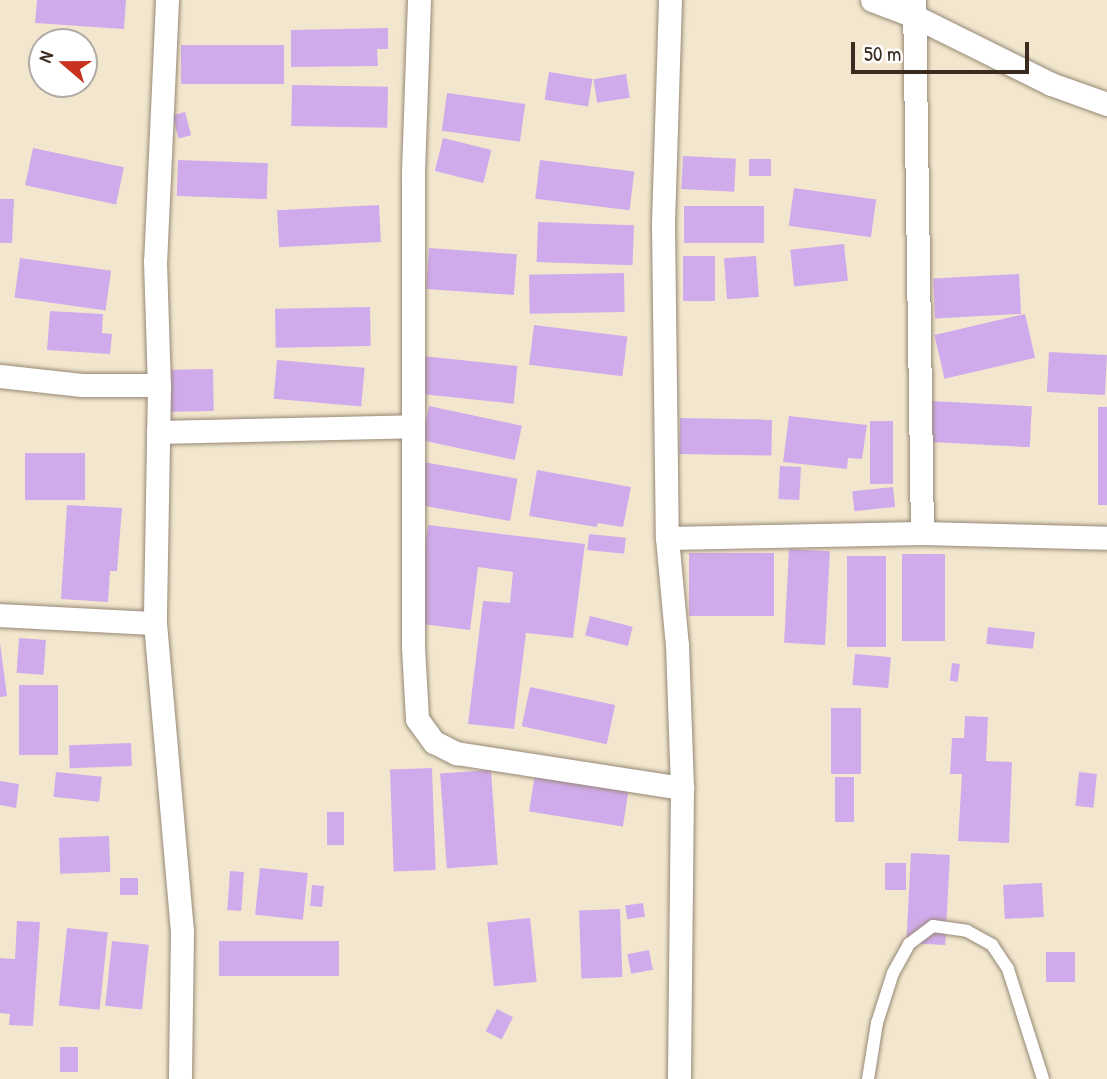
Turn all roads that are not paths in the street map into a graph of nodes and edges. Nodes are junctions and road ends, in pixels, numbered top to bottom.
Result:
1 (167, 0) edge
2 (419, 0) edge
3 (670, 0) edge
4 (872, 0) edge
5 (914, 8) edge
6 (1107, 104) edge
7 (0, 376) edge
8 (159, 384) junction
9 (413, 426) junction
10 (158, 432) junction
11 (922, 533) junction
12 (667, 537) junction
13 (1107, 538) edge
14 (0, 615) edge
15 (155, 623) junction
16 (682, 788) junction
17 (180, 1079) edge
18 (679, 1079) edge
19 (868, 1079) edge
20 (1043, 1079) edge

1 - 8 street
2 - 9 street
3 - 12 street
4 - 5 street
5 - 6 street
5 - 11 street
7 - 8 street
8 - 10 street
9 - 10 street
9 - 16 street
10 - 15 street
11 - 12 street
11 - 13 street
12 - 16 street
14 - 15 street
15 - 17 street
16 - 18 street
19 - 20 lane

